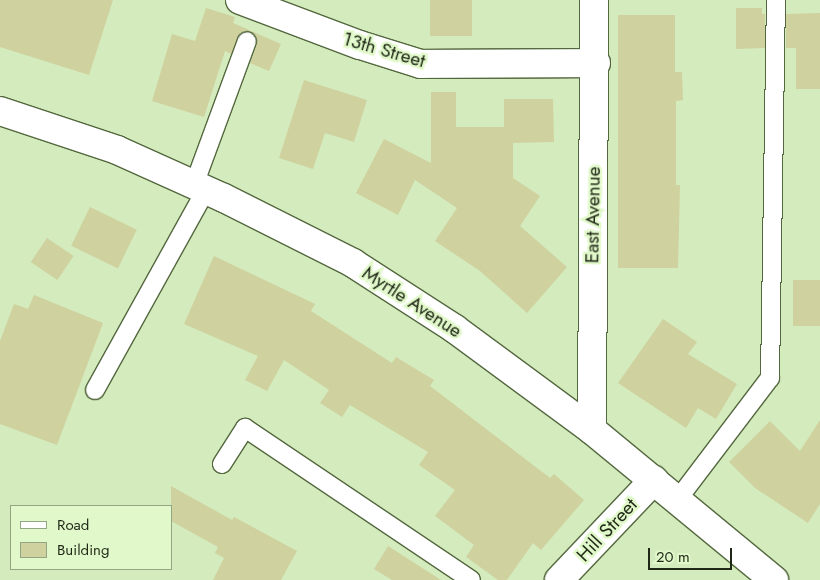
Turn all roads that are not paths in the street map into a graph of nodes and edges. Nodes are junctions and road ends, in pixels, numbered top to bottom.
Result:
1 (240, 0) edge
2 (594, 0) edge
3 (776, 0) edge
4 (247, 41) dead end
5 (596, 63) junction
6 (0, 111) edge
7 (200, 188) junction
8 (95, 390) dead end
9 (592, 430) junction
10 (222, 464) dead end
11 (654, 480) junction
12 (678, 499) junction
13 (471, 580) edge
14 (559, 580) edge
15 (774, 580) edge

1 - 5 street, 13th Street
2 - 5 street, East Avenue
3 - 12 lane
4 - 7 lane
5 - 9 street, East Avenue
6 - 7 street, Myrtle Avenue
7 - 8 lane
7 - 9 street, Myrtle Avenue
9 - 11 street, Myrtle Avenue
10 - 13 lane
11 - 12 street, Myrtle Avenue
11 - 14 street, Hill Street
12 - 15 street, Myrtle Avenue

